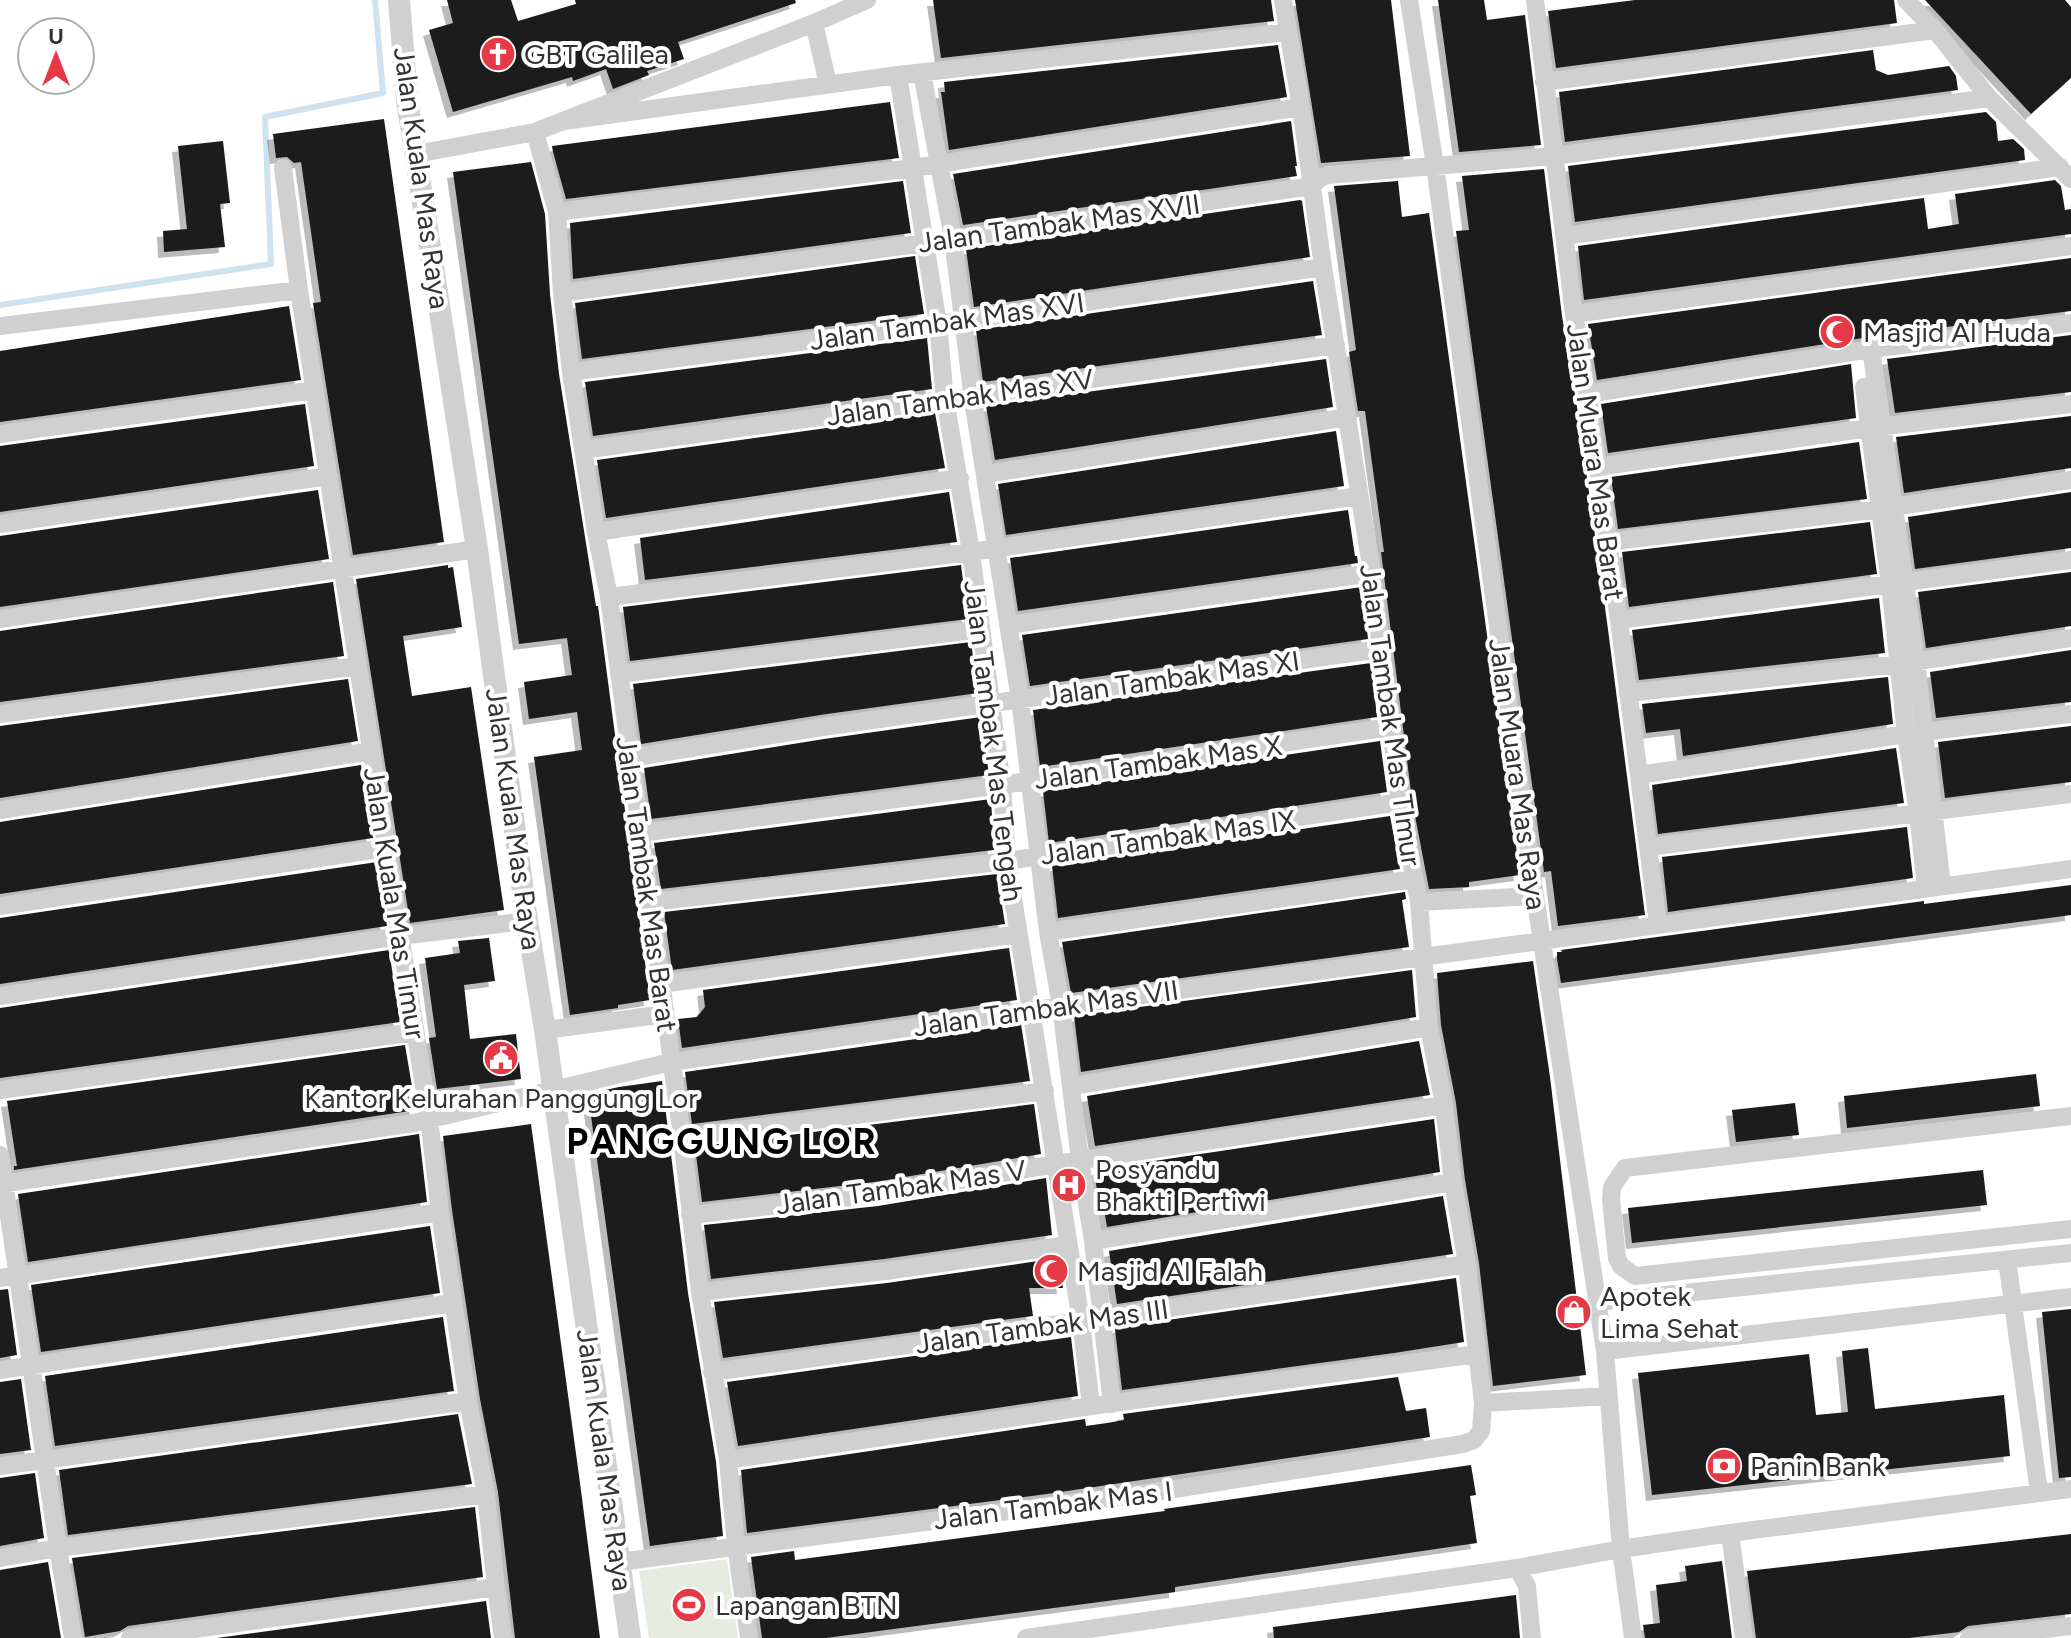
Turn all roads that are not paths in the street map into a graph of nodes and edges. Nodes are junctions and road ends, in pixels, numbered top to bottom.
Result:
1 (399, 0) edge
2 (867, 0) edge
3 (1283, 0) edge
4 (1409, 0) edge
5 (1535, 0) edge
6 (1906, 0) edge
7 (814, 23) junction
8 (1935, 30) junction
9 (1288, 32) junction
10 (922, 73) junction
11 (898, 75) junction
12 (1544, 82) junction
13 (828, 84) junction
14 (1989, 98) junction
15 (1301, 107) junction
16 (564, 121) junction
17 (535, 132) junction
18 (416, 154) junction
19 (1553, 156) junction
20 (938, 164) junction
21 (1435, 166) junction
22 (283, 168) dead end
23 (913, 168) junction
24 (2065, 173) edge
25 (1312, 186) junction
26 (557, 212) junction
27 (1564, 236) junction
28 (953, 239) junction
29 (926, 243) junction
30 (2071, 246) edge
31 (1323, 267) junction
32 (299, 290) junction
33 (562, 293) junction
34 (1574, 314) junction
35 (963, 320) junction
36 (2071, 323) edge
37 (938, 324) junction
38 (0, 326) edge
39 (1336, 345) junction
40 (1865, 350) junction
41 (571, 372) junction
42 (315, 390) junction
43 (1587, 394) junction
44 (973, 395) junction
45 (945, 399) junction
46 (2071, 404) edge
47 (1348, 417) junction
48 (1876, 427) junction
49 (0, 434) edge
50 (583, 450) junction
51 (1597, 467) junction
52 (986, 474) junction
53 (329, 476) junction
54 (960, 478) junction
55 (2071, 480) edge
56 (1359, 496) junction
57 (1887, 508) junction
58 (0, 524) edge
59 (596, 532) junction
60 (1607, 542) junction
61 (477, 549) junction
62 (996, 549) junction
63 (971, 552) junction
64 (2071, 560) edge
65 (343, 568) junction
66 (1372, 573) junction
67 (1897, 583) junction
68 (609, 597) junction
69 (0, 619) edge
70 (1619, 620) junction
71 (1008, 625) junction
72 (981, 629) junction
73 (2071, 638) edge
74 (1381, 649) junction
75 (1907, 663) junction
76 (358, 666) junction
77 (619, 674) junction
78 (1628, 693) junction
79 (1020, 699) junction
80 (991, 704) junction
81 (0, 714) edge
82 (2071, 714) edge
83 (1390, 727) junction
84 (1915, 733) junction
85 (371, 751) junction
86 (630, 758) junction
87 (1639, 775) junction
88 (1029, 781) junction
89 (1002, 785) junction
90 (2071, 794) edge
91 (1400, 802) junction
92 (0, 810) edge
93 (1926, 812) junction
94 (640, 833) junction
95 (1648, 847) junction
96 (386, 848) junction
97 (1039, 856) junction
98 (1007, 861) junction
99 (2071, 869) edge
100 (1414, 879) junction
101 (1934, 887) junction
102 (1535, 896) junction
103 (650, 902) junction
104 (1419, 902) junction
105 (0, 906) edge
106 (527, 921) junction
107 (1658, 924) junction
108 (1048, 932) junction
109 (1019, 934) junction
110 (400, 936) junction
111 (1542, 941) junction
112 (1423, 957) junction
113 (661, 984) junction
114 (0, 996) edge
115 (1061, 1006) junction
116 (1032, 1010) junction
117 (665, 1014) junction
118 (1429, 1027) junction
119 (545, 1030) junction
120 (415, 1032) junction
121 (671, 1062) junction
122 (1072, 1086) junction
123 (0, 1090) edge
124 (554, 1090) junction
125 (1045, 1091) junction
126 (1444, 1105) junction
127 (2071, 1116) edge
128 (429, 1118) junction
129 (682, 1137) junction
130 (0, 1155) edge
131 (1080, 1160) junction
132 (1056, 1164) junction
133 (1453, 1182) junction
134 (2, 1184) edge
135 (440, 1212) junction
136 (690, 1215) junction
137 (2071, 1229) edge
138 (1093, 1241) junction
139 (1068, 1245) junction
140 (2071, 1253) edge
141 (2007, 1260) junction
142 (1467, 1264) junction
143 (9, 1277) edge
144 (700, 1292) junction
145 (2071, 1297) edge
146 (1597, 1302) junction
147 (453, 1303) junction
148 (2015, 1303) junction
149 (1103, 1318) junction
150 (1081, 1321) junction
151 (1605, 1351) junction
152 (1477, 1354) junction
153 (31, 1364) junction
154 (0, 1370) edge
155 (712, 1372) junction
156 (1609, 1396) junction
157 (468, 1401) junction
158 (1483, 1403) junction
159 (1112, 1404) junction
160 (1091, 1406) junction
161 (1481, 1431) joint
162 (45, 1459) junction
163 (728, 1460) junction
164 (0, 1466) edge
165 (2071, 1489) edge
166 (2039, 1492) junction
167 (486, 1494) junction
168 (1730, 1533) junction
169 (736, 1545) junction
170 (58, 1548) junction
171 (1621, 1549) junction
172 (0, 1558) edge
173 (619, 1562) junction
174 (1517, 1568) junction
175 (496, 1587) junction
176 (2071, 1626) edge
177 (2040, 1634) edge
178 (73, 1638) edge
179 (130, 1638) edge
180 (503, 1638) edge
181 (630, 1638) edge
182 (749, 1638) edge
183 (1026, 1638) edge
184 (1532, 1638) edge
185 (1633, 1638) edge
186 (1744, 1638) edge
187 (1969, 1638) edge

1 - 18 street, Jalan Kuala Mas Raya
2 - 7 street
3 - 9 street, Jalan Tambak Mas TImur
4 - 21 street, Jalan Muara Mas Raya
5 - 12 street, Jalan Muara Mas Barat
6 - 8 street
7 - 13 street
7 - 16 street
8 - 12 street
8 - 14 street
9 - 10 street
9 - 15 street, Jalan Tambak Mas TImur
10 - 11 street
10 - 20 street, Jalan Tambak Mas Tengah
11 - 13 street
11 - 23 street, Jalan Tambak Mas Tengah
12 - 19 street, Jalan Muara Mas Barat
13 - 16 street
14 - 19 street, Jalan Tambak Mas XVII
14 - 24 street
15 - 20 street
15 - 25 street, Jalan Tambak Mas TImur
16 - 17 street
17 - 18 street
17 - 26 street, Jalan Tambak Mas Barat
18 - 61 street, Jalan Kuala Mas Raya
19 - 21 street, Jalan Tambak Mas XVII
19 - 27 street, Jalan Muara Mas Barat
20 - 23 street
20 - 28 street, Jalan Tambak Mas Tengah
21 - 25 street, Jalan Tambak Mas XVII
21 - 102 street, Jalan Muara Mas Raya
22 - 32 street, Jalan Kuala Mas Timur
23 - 26 street
23 - 29 street, Jalan Tambak Mas Tengah
24 - 27 street
25 - 28 street, Jalan Tambak Mas XVII
25 - 31 street, Jalan Tambak Mas TImur
26 - 33 street, Jalan Tambak Mas Barat
27 - 34 street, Jalan Muara Mas Barat
28 - 29 street, Jalan Tambak Mas XVII
28 - 35 street, Jalan Tambak Mas Tengah
29 - 33 street, Jalan Tambak Mas XVII
29 - 37 street, Jalan Tambak Mas Tengah
30 - 34 street
31 - 35 street, Jalan Tambak Mas XVI
31 - 39 street, Jalan Tambak Mas TImur
32 - 38 street
32 - 42 street, Jalan Kuala Mas Timur
33 - 41 street, Jalan Tambak Mas Barat
34 - 43 street, Jalan Muara Mas Barat
35 - 37 street, Jalan Tambak Mas XVI
35 - 44 street, Jalan Tambak Mas Tengah
36 - 40 street
37 - 41 street, Jalan Tambak Mas XVI
37 - 45 street, Jalan Tambak Mas Tengah
39 - 44 street, Jalan Tambak Mas XV
39 - 47 street, Jalan Tambak Mas TImur
40 - 43 street
40 - 48 street
41 - 50 street, Jalan Tambak Mas Barat
42 - 49 street
42 - 53 street, Jalan Kuala Mas Timur
43 - 51 street, Jalan Muara Mas Barat
44 - 45 street, Jalan Tambak Mas XV
44 - 52 street, Jalan Tambak Mas Tengah
45 - 50 street, Jalan Tambak Mas XV
45 - 54 street, Jalan Tambak Mas Tengah
46 - 48 street
47 - 52 street
47 - 56 street, Jalan Tambak Mas TImur
48 - 51 street
48 - 57 street
50 - 59 street, Jalan Tambak Mas Barat
51 - 60 street, Jalan Muara Mas Barat
52 - 62 street, Jalan Tambak Mas Tengah
53 - 58 street
53 - 65 street, Jalan Kuala Mas Timur
54 - 59 street
54 - 63 street, Jalan Tambak Mas Tengah
55 - 57 street
56 - 62 street
56 - 66 street, Jalan Tambak Mas TImur
57 - 60 street
57 - 67 street
59 - 68 street, Jalan Tambak Mas Barat
60 - 70 street, Jalan Muara Mas Barat
61 - 65 street
61 - 106 street, Jalan Kuala Mas Raya
62 - 63 street
62 - 71 street, Jalan Tambak Mas Tengah
63 - 68 street
63 - 72 street, Jalan Tambak Mas Tengah
64 - 67 street
65 - 69 street
65 - 76 street, Jalan Kuala Mas Timur
66 - 71 street
66 - 74 street, Jalan Tambak Mas TImur
67 - 70 street
67 - 75 street
68 - 77 street, Jalan Tambak Mas Barat
70 - 78 street, Jalan Muara Mas Barat
71 - 79 street, Jalan Tambak Mas Tengah
72 - 77 street
72 - 80 street, Jalan Tambak Mas Tengah
73 - 75 street
74 - 79 street, Jalan Tambak Mas XI
74 - 83 street, Jalan Tambak Mas TImur
75 - 78 street
75 - 84 street
76 - 81 street
76 - 85 street, Jalan Kuala Mas Timur
77 - 86 street, Jalan Tambak Mas Barat
78 - 87 street, Jalan Muara Mas Barat
79 - 80 street, Jalan Tambak Mas XI
79 - 88 street, Jalan Tambak Mas Tengah
80 - 86 street, Jalan Tambak Mas XI
80 - 89 street, Jalan Tambak Mas Tengah
82 - 84 street
83 - 88 street, Jalan Tambak Mas X
83 - 91 street, Jalan Tambak Mas TImur
84 - 87 street
84 - 93 street
85 - 92 street
85 - 96 street, Jalan Kuala Mas Timur
86 - 94 street, Jalan Tambak Mas Barat
87 - 95 street, Jalan Muara Mas Barat
88 - 89 street, Jalan Tambak Mas X
88 - 97 street, Jalan Tambak Mas Tengah
89 - 94 street, Jalan Tambak Mas X
89 - 98 street, Jalan Tambak Mas Tengah
90 - 93 street
91 - 97 street, Jalan Tambak Mas IX
91 - 100 street, Jalan Tambak Mas TImur
93 - 95 street
93 - 101 street
94 - 103 street, Jalan Tambak Mas Barat
95 - 107 street, Jalan Muara Mas Barat
96 - 105 street
96 - 110 street, Jalan Kuala Mas Timur
97 - 98 street, Jalan Tambak Mas IX
97 - 108 street, Jalan Tambak Mas Tengah
98 - 103 street, Jalan Tambak Mas IX
98 - 109 street, Jalan Tambak Mas Tengah
99 - 101 street, Jalan Tambak Mas VII
100 - 104 street, Jalan Tambak Mas TImur
100 - 108 street
101 - 107 street, Jalan Tambak Mas VII
102 - 104 street
102 - 111 street, Jalan Muara Mas Raya
103 - 113 street, Jalan Tambak Mas Barat
104 - 112 street, Jalan Tambak Mas TImur
106 - 110 street
106 - 119 street, Jalan Kuala Mas Raya
107 - 111 street, Jalan Tambak Mas VII
108 - 115 street, Jalan Tambak Mas Tengah
109 - 113 street
109 - 116 street, Jalan Tambak Mas Tengah
110 - 114 street
110 - 120 street, Jalan Kuala Mas Timur
111 - 112 street, Jalan Tambak Mas VII
111 - 146 street, Jalan Muara Mas Raya
112 - 115 street, Jalan Tambak Mas VII
112 - 118 street, Jalan Tambak Mas TImur
113 - 117 street, Jalan Tambak Mas Barat
115 - 116 street, Jalan Tambak Mas VII
115 - 122 street, Jalan Tambak Mas Tengah
116 - 121 street, Jalan Tambak Mas VII
116 - 125 street, Jalan Tambak Mas Tengah
117 - 119 street
117 - 121 street, Jalan Tambak Mas Barat
118 - 122 street
118 - 126 street, Jalan Tambak Mas TImur
119 - 124 street, Jalan Kuala Mas Raya
120 - 123 street
120 - 128 street, Jalan Kuala Mas Timur
121 - 124 street, Jalan Tambak Mas VII
121 - 129 street, Jalan Tambak Mas Barat
122 - 131 street, Jalan Tambak Mas Tengah
124 - 128 street, Jalan Tambak Mas VII
124 - 173 street, Jalan Kuala Mas Raya
125 - 129 street
125 - 132 street, Jalan Tambak Mas Tengah
126 - 131 street, Jalan Tambak Mas V
126 - 133 street, Jalan Tambak Mas TImur
127 - 137 street
128 - 134 street, Jalan Tambak Mas VII
128 - 135 street, Jalan Kuala Mas Timur
129 - 136 street, Jalan Tambak Mas Barat
130 - 134 street
131 - 132 street, Jalan Tambak Mas V
131 - 138 street, Jalan Tambak Mas Tengah
132 - 136 street, Jalan Tambak Mas V
132 - 139 street, Jalan Tambak Mas Tengah
133 - 138 street
133 - 142 street, Jalan Tambak Mas TImur
134 - 143 street
135 - 143 street
135 - 147 street, Jalan Kuala Mas Timur
136 - 144 street, Jalan Tambak Mas Barat
138 - 149 street, Jalan Tambak Mas Tengah
139 - 144 street
139 - 150 street, Jalan Tambak Mas Tengah
140 - 141 street
141 - 146 street
141 - 148 street
142 - 149 street, Jalan Tambak Mas III
142 - 152 street, Jalan Tambak Mas TImur
143 - 153 street
144 - 155 street, Jalan Tambak Mas Barat
145 - 148 street
146 - 151 street, Jalan Muara Mas Raya
147 - 153 street
147 - 157 street, Jalan Kuala Mas Timur
148 - 151 street
148 - 166 street
149 - 150 street, Jalan Tambak Mas III
149 - 159 street, Jalan Tambak Mas Tengah
150 - 155 street, Jalan Tambak Mas III
150 - 160 street, Jalan Tambak Mas Tengah
151 - 156 street, Jalan Muara Mas Raya
152 - 158 street, Jalan Tambak Mas TImur
152 - 159 street
153 - 154 street
153 - 162 street
155 - 163 street, Jalan Tambak Mas Barat
156 - 158 street
156 - 171 street, Jalan Muara Mas Raya
157 - 162 street
157 - 167 street, Jalan Kuala Mas Timur
158 - 161 street, Jalan Tambak Mas TImur
159 - 160 street
160 - 163 street
161 - 169 street, Jalan Tambak Mas I
162 - 164 street
162 - 170 street
163 - 169 street, Jalan Tambak Mas Barat
165 - 166 street
166 - 168 street
167 - 170 street
167 - 175 street, Jalan Kuala Mas Timur
168 - 171 street
168 - 186 street
169 - 173 street, Jalan Tambak Mas I
169 - 182 street, Jalan Tambak Mas Barat
170 - 172 street
170 - 178 street
171 - 174 street
171 - 185 street, Jalan Muara Mas Raya
173 - 181 street, Jalan Kuala Mas Raya
174 - 183 street
174 - 184 street
175 - 179 street
175 - 180 street, Jalan Kuala Mas Timur
176 - 177 street
177 - 187 street

